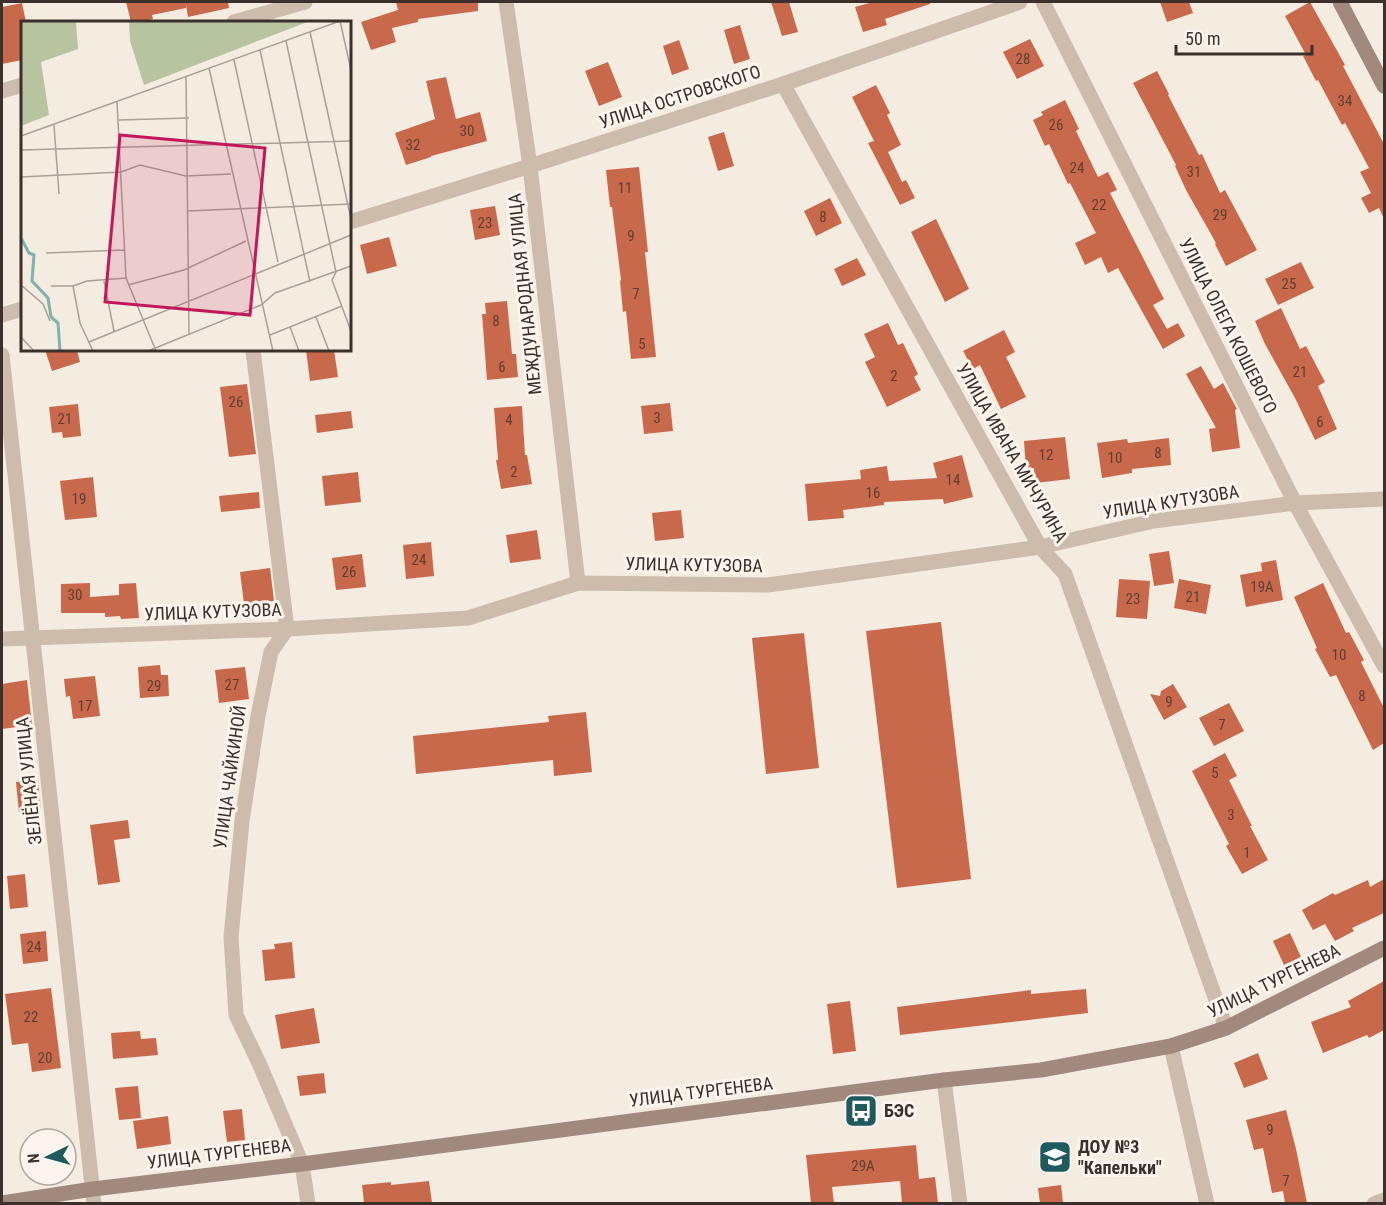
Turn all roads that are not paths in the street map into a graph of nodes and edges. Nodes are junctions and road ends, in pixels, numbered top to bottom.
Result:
1 (305, 2) edge
2 (506, 2) edge
3 (1020, 2) edge
4 (1043, 2) edge
5 (1340, 2) edge
6 (238, 21) edge
7 (783, 84) junction
8 (21, 85) edge
9 (1384, 86) edge
10 (2, 91) edge
11 (530, 166) junction
12 (351, 222) edge
13 (21, 309) edge
14 (2, 315) edge
15 (253, 351) edge
16 (2, 355) edge
17 (1384, 500) edge
18 (1295, 503) junction
19 (1040, 548) junction
20 (578, 583) junction
21 (286, 629) junction
22 (32, 637) junction
23 (2, 639) edge
24 (1384, 666) edge
25 (1384, 948) edge
26 (1226, 1028) junction
27 (1171, 1046) junction
28 (944, 1080) junction
29 (302, 1164) junction
30 (94, 1196) edge
31 (1384, 1200) edge
32 (2, 1203) edge
33 (308, 1203) edge
34 (960, 1203) edge
35 (1207, 1203) edge
36 (1374, 1203) edge

1 - 6 street
2 - 11 street, МЕЖДУНАРОДНАЯ УЛИЦА
3 - 7 street, УЛИЦА ОСТРОВСКОГО
4 - 18 street, УЛИЦА ОЛЕГА КОШЕВОГО
5 - 9 street
7 - 11 street, УЛИЦА ОСТРОВСКОГО
7 - 19 street, УЛИЦА ИВАНА МИЧУРИНА
8 - 10 street
11 - 12 street, УЛИЦА ОСТРОВСКОГО
11 - 20 street, МЕЖДУНАРОДНАЯ УЛИЦА
13 - 14 street
15 - 21 street
16 - 22 street, ЗЕЛЁНАЯ УЛИЦА
17 - 18 street, УЛИЦА КУТУЗОВА
18 - 19 street, УЛИЦА КУТУЗОВА
18 - 24 street, УЛИЦА ОЛЕГА КОШЕВОГО
19 - 20 street, УЛИЦА КУТУЗОВА
19 - 26 street, УЛИЦА ИВАНА МИЧУРИНА
20 - 21 street, УЛИЦА КУТУЗОВА
21 - 22 street, УЛИЦА КУТУЗОВА
21 - 29 street, УЛИЦА ЧАЙКИНОЙ
22 - 23 street, УЛИЦА КУТУЗОВА
22 - 30 street, ЗЕЛЁНАЯ УЛИЦА
25 - 26 street, УЛИЦА ТУРГЕНЕВА
26 - 27 street, УЛИЦА ТУРГЕНЕВА
27 - 28 street, УЛИЦА ТУРГЕНЕВА
27 - 35 street
28 - 29 street, УЛИЦА ТУРГЕНЕВА
28 - 34 street
29 - 30 street, УЛИЦА ТУРГЕНЕВА
29 - 33 street, УЛИЦА ЧАЙКИНОЙ
30 - 32 street, УЛИЦА ТУРГЕНЕВА
31 - 36 street

